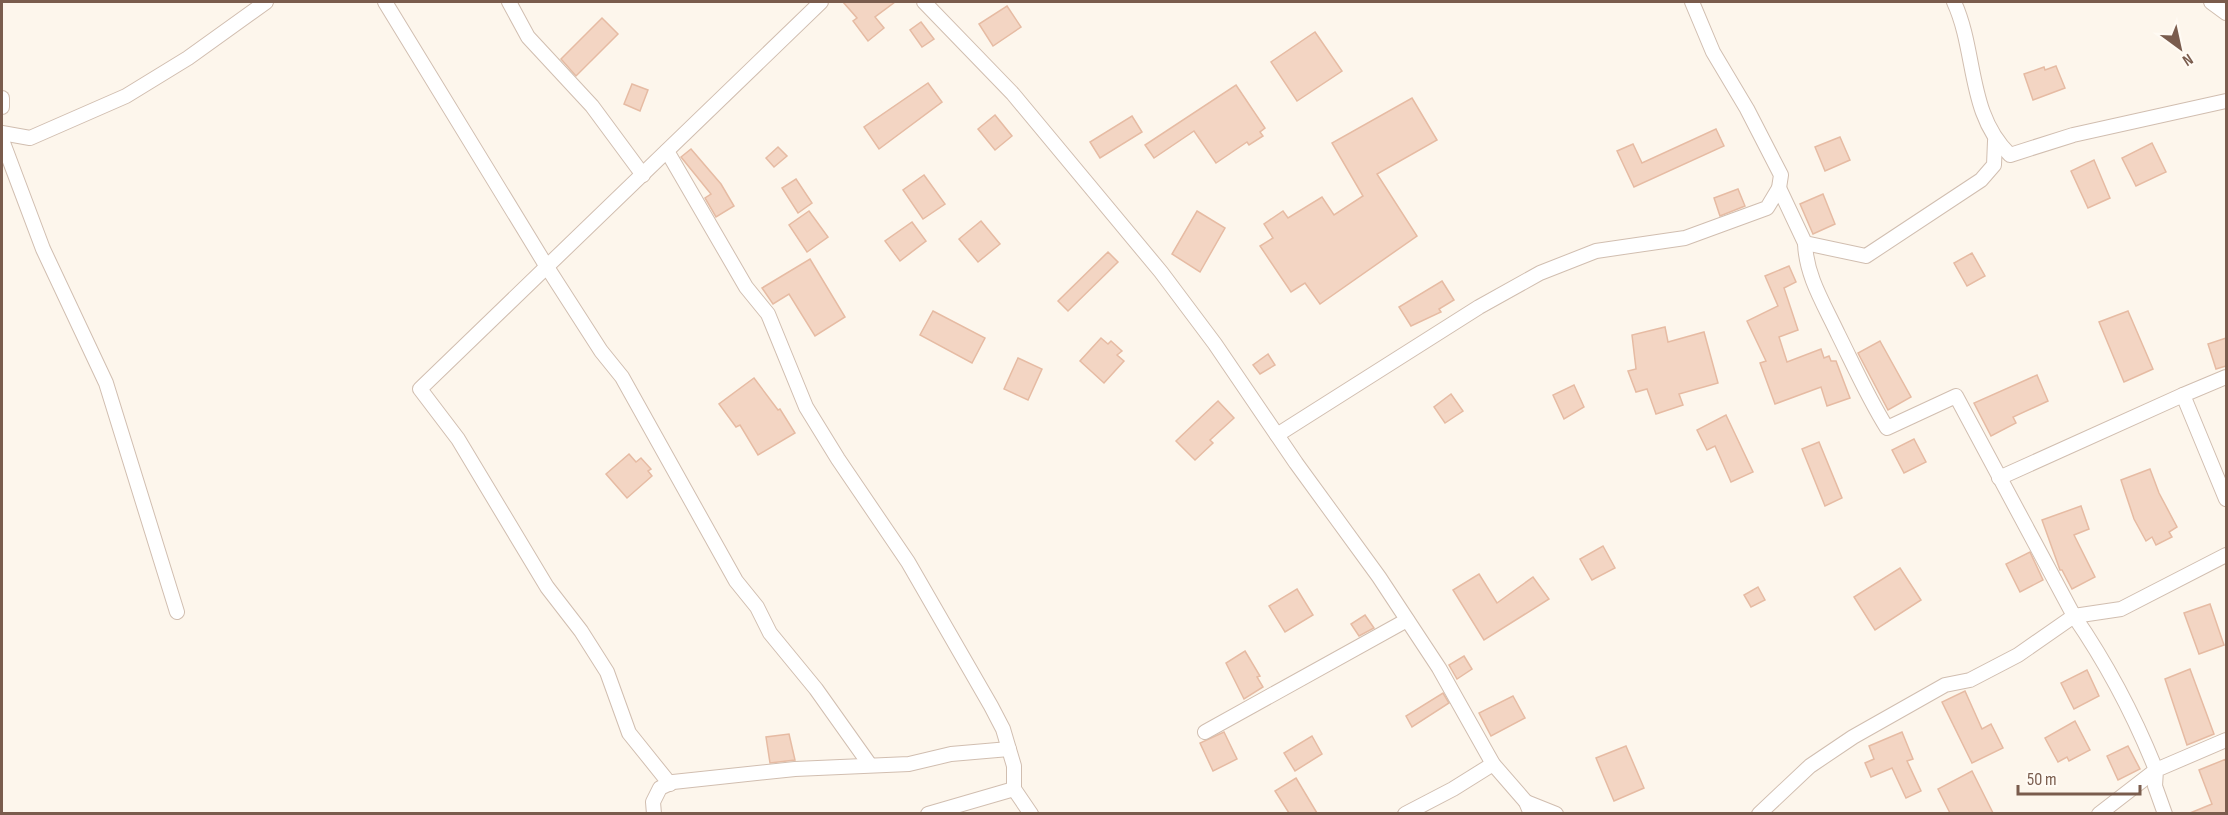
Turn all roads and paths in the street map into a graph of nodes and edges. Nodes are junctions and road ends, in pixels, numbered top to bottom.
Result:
1 (266, 2) edge
2 (385, 2) edge
3 (509, 2) edge
4 (821, 2) edge
5 (924, 2) edge
6 (1692, 2) edge
7 (1954, 2) edge
8 (2211, 2) edge
9 (2226, 13) edge
10 (2, 98) edge
11 (2226, 101) edge
12 (2, 107) edge
13 (2, 133) edge
14 (2, 140) edge
15 (1995, 141) junction
16 (668, 151) junction
17 (643, 175) junction
18 (1779, 188) junction
19 (1805, 243) junction
20 (547, 267) junction
21 (2226, 376) edge
22 (2183, 395) junction
23 (1277, 435) junction
24 (1999, 478) junction
25 (2226, 500) edge
26 (2226, 555) edge
27 (177, 612) dead end
28 (2074, 616) junction
29 (1407, 620) junction
30 (1205, 732) dead end
31 (2226, 740) edge
32 (1009, 749) junction
33 (1493, 764) junction
34 (870, 765) junction
35 (2156, 770) junction
36 (670, 784) junction
37 (1014, 789) junction
38 (1528, 808) edge
39 (654, 813) edge
40 (928, 813) edge
41 (1031, 813) edge
42 (1405, 813) edge
43 (1556, 813) edge
44 (1759, 813) edge
45 (2099, 813) edge
46 (2165, 813) edge

1 - 13 street
2 - 20 street
3 - 17 street
4 - 16 street
5 - 23 street
6 - 18 street
7 - 15 street
8 - 9 street
10 - 12 street
11 - 15 street
14 - 27 street
15 - 19 street
16 - 17 street
16 - 32 street
17 - 20 street
18 - 19 street
18 - 23 street
19 - 24 street
20 - 34 street
20 - 36 street
21 - 22 street
22 - 24 street
22 - 25 street
23 - 29 street
24 - 28 street
26 - 28 street
28 - 35 street
28 - 44 street
29 - 30 street
29 - 33 street
31 - 35 street
32 - 34 street
32 - 37 street
33 - 38 street
33 - 42 street
34 - 36 street
35 - 45 street
35 - 46 street
36 - 39 street
37 - 40 street
37 - 41 street
38 - 43 street

